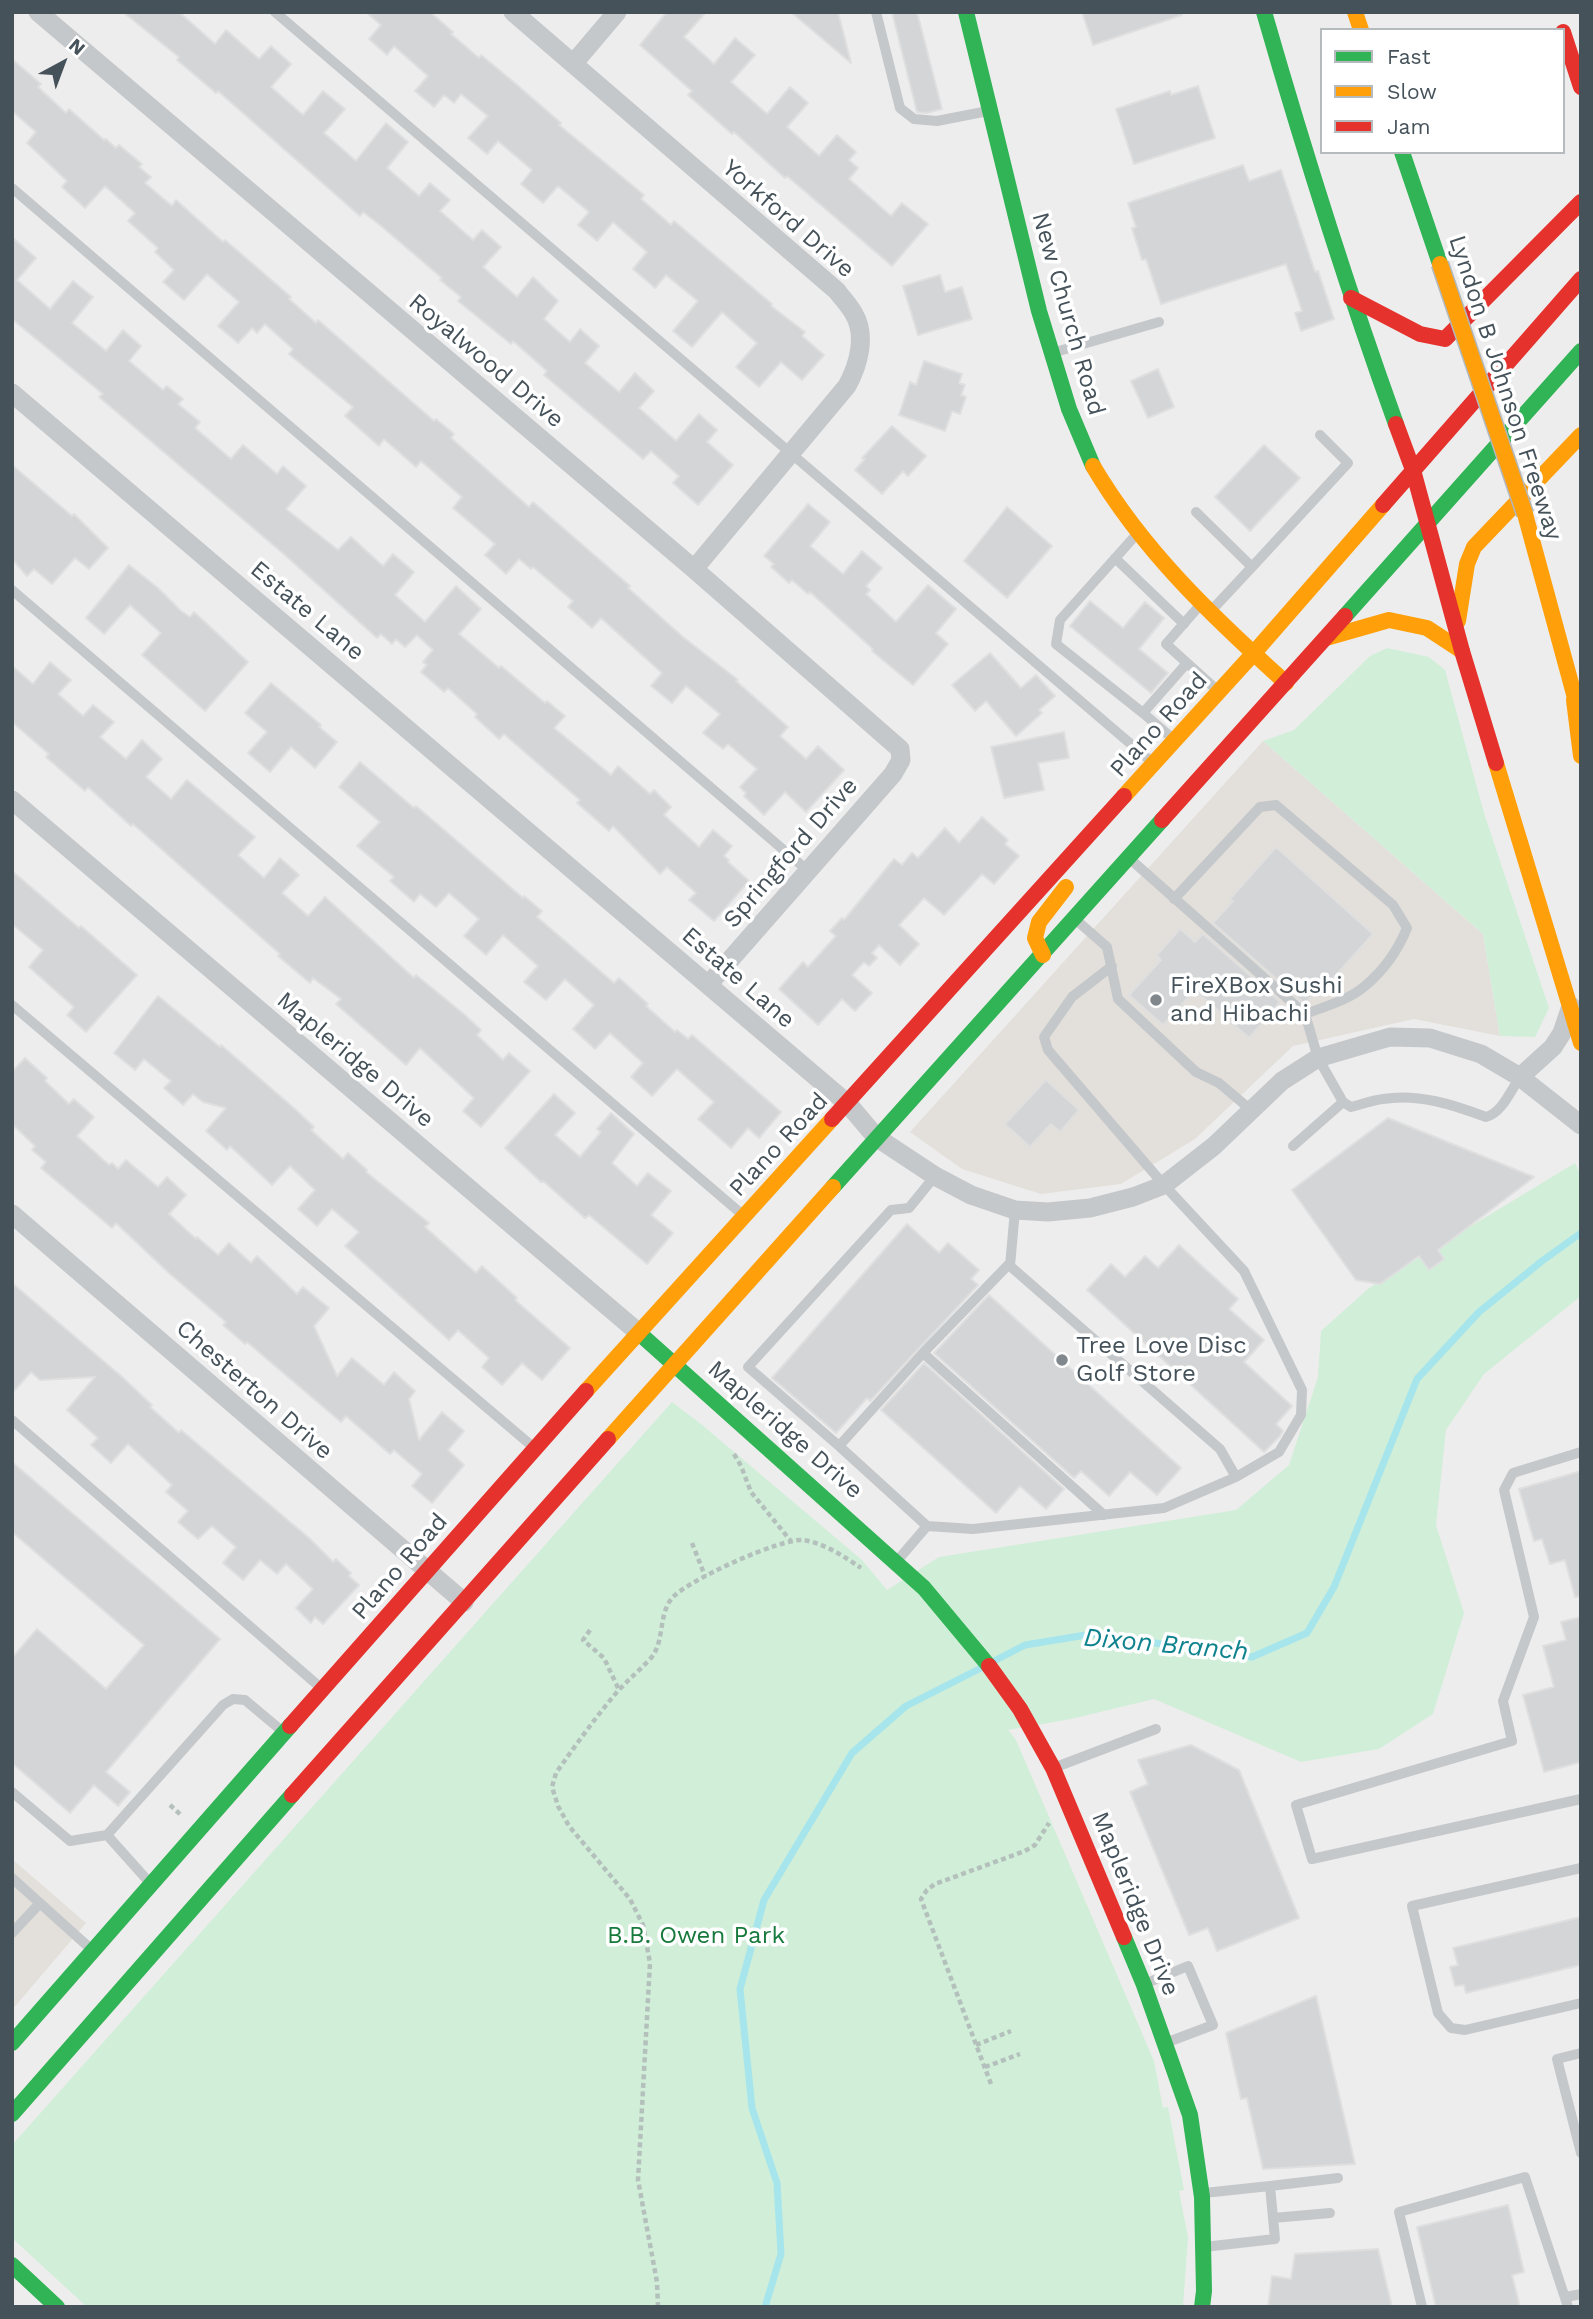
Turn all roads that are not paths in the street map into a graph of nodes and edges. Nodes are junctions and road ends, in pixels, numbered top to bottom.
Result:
1 (38, 12) edge
2 (275, 12) edge
3 (513, 12) edge
4 (617, 12) edge
5 (876, 12) edge
6 (966, 12) edge
7 (1264, 12) edge
8 (1565, 36) edge
9 (573, 64) junction
10 (1581, 87) edge
11 (989, 111) junction
12 (1403, 154) edge
13 (12, 188) edge
14 (1581, 202) edge
15 (1581, 279) edge
16 (1352, 298) junction
17 (1159, 322) dead end
18 (1581, 351) edge
19 (1051, 353) junction
20 (12, 393) edge
21 (1320, 435) dead end
22 (1581, 435) edge
23 (791, 452) junction
24 (1413, 470) junction
25 (1196, 512) dead end
26 (1427, 524) junction
27 (1138, 533) junction
28 (1115, 558) junction
29 (1252, 567) junction
30 (694, 569) junction
31 (12, 590) edge
32 (1205, 608) junction
33 (1184, 624) junction
34 (1456, 632) junction
35 (1326, 638) junction
36 (1462, 651) junction
37 (1253, 654) junction
38 (1187, 663) junction
39 (1286, 683) junction
40 (1219, 692) junction
41 (1574, 700) junction
42 (1143, 713) junction
43 (1581, 720) edge
44 (1175, 740) junction
45 (900, 749) joint
46 (1581, 756) edge
47 (1154, 764) junction
48 (12, 800) edge
49 (1128, 858) junction
50 (1064, 864) junction
51 (807, 870) junction
52 (1174, 899) junction
53 (1075, 918) junction
54 (1043, 954) junction
55 (1112, 966) junction
56 (708, 985) junction
57 (12, 1005) edge
58 (1571, 1006) junction
59 (1305, 1014) junction
60 (1581, 1043) edge
61 (1318, 1058) junction
62 (1520, 1077) junction
63 (1343, 1102) junction
64 (848, 1104) junction
65 (1251, 1110) junction
66 (1581, 1125) edge
67 (876, 1138) junction
68 (1293, 1146) dead end
69 (935, 1176) junction
70 (1164, 1185) junction
71 (1015, 1210) junction
72 (12, 1214) edge
73 (744, 1216) junction
74 (1010, 1263) junction
75 (639, 1333) junction
76 (923, 1353) junction
77 (674, 1364) junction
78 (12, 1420) edge
79 (839, 1446) junction
80 (534, 1448) junction
81 (1581, 1452) edge
82 (1236, 1477) junction
83 (1104, 1515) junction
84 (928, 1526) junction
85 (897, 1562) junction
86 (428, 1571) junction
87 (464, 1602) junction
88 (323, 1689) junction
89 (1156, 1729) dead end
90 (285, 1734) junction
91 (1053, 1768) junction
92 (12, 1792) edge
93 (1581, 1799) edge
94 (107, 1835) junction
95 (1581, 1868) edge
96 (12, 1878) edge
97 (155, 1888) junction
98 (40, 1903) junction
99 (12, 1933) edge
100 (93, 1951) junction
101 (1144, 1985) junction
102 (1581, 2003) edge
103 (13, 2040) edge
104 (1166, 2043) junction
105 (1581, 2053) edge
106 (12, 2114) edge
107 (1581, 2153) edge
108 (1338, 2178) dead end
109 (1270, 2186) junction
110 (1201, 2193) junction
111 (1330, 2213) dead end
112 (1273, 2218) junction
113 (1203, 2247) junction
114 (12, 2265) edge
115 (1581, 2294) edge
116 (1567, 2302) edge
117 (57, 2307) edge
118 (1202, 2307) edge
119 (1422, 2307) edge

1 - 30 street, Royalwood Drive
2 - 23 lane
3 - 9 street, Yorkford Drive
4 - 9 street
5 - 11 lane
6 - 11 main road, New Church Road
7 - 16 main road
8 - 10 main road
9 - 23 street, Yorkford Drive
11 - 19 main road, New Church Road
12 - 41 main road, Lyndon B Johnson Freeway, bridge
13 - 51 lane
14 - 16 main road
15 - 24 main road, Plano Road
16 - 24 main road
17 - 19 lane
18 - 26 main road
19 - 27 main road, New Church Road
20 - 56 street, Estate Lane
21 - 29 lane
22 - 34 main road
23 - 30 street, Yorkford Drive
23 - 47 lane
24 - 26 main road
24 - 37 main road, Plano Road
25 - 29 lane
26 - 34 main road
26 - 35 main road
27 - 28 lane
27 - 32 main road, New Church Road
28 - 33 lane
28 - 42 lane
29 - 32 lane
30 - 45 street, Royalwood Drive
31 - 73 lane
32 - 33 lane
32 - 37 main road, New Church Road
33 - 38 lane
34 - 36 main road
35 - 36 main road
35 - 39 main road
36 - 58 main road
37 - 39 main road, New Church Road
37 - 40 main road, Plano Road
38 - 40 lane
38 - 42 lane
39 - 49 main road
40 - 44 main road, Plano Road
41 - 43 main road, Lyndon B Johnson Freeway
41 - 46 main road
42 - 44 lane
44 - 47 main road, Plano Road
45 - 51 street, Springford Drive
47 - 50 main road, Plano Road
48 - 75 street, Mapleridge Drive
49 - 52 lane
49 - 53 main road
50 - 54 main road
50 - 64 main road, Plano Road
51 - 56 street, Springford Drive
52 - 59 lane
52 - 59 lane
53 - 54 main road
53 - 55 lane
54 - 67 main road
55 - 65 lane
55 - 70 lane
56 - 64 street, Estate Lane
57 - 80 lane
58 - 60 main road
58 - 62 street
59 - 61 lane
61 - 62 street, Estate Lane
61 - 63 lane
61 - 65 street, Estate Lane
62 - 63 lane
62 - 66 street, Estate Lane
63 - 68 lane
64 - 67 street, Estate Lane
64 - 73 main road, Plano Road
65 - 70 street, Estate Lane
67 - 69 street, Estate Lane
67 - 77 main road
69 - 71 street, Estate Lane
69 - 79 lane
70 - 71 street, Estate Lane
70 - 82 lane
71 - 74 lane
72 - 86 street, Chesterton Drive
73 - 75 main road, Plano Road
74 - 76 lane
74 - 82 lane
75 - 77 main road, Mapleridge Drive
75 - 80 main road, Plano Road
76 - 79 lane
76 - 83 lane
77 - 85 main road, Mapleridge Drive
77 - 87 main road
78 - 88 lane
79 - 84 lane
80 - 86 main road, Plano Road
81 - 93 lane
82 - 83 lane
83 - 84 lane
84 - 85 lane
85 - 91 main road, Mapleridge Drive
86 - 87 street, Chesterton Drive
86 - 88 main road, Plano Road
87 - 106 main road
88 - 90 main road, Plano Road
89 - 91 lane
90 - 94 lane
90 - 97 main road, Plano Road
91 - 101 main road, Mapleridge Drive
92 - 94 lane
94 - 97 lane
95 - 102 lane
96 - 98 lane
97 - 100 main road, Plano Road
98 - 99 lane
98 - 100 lane
100 - 103 main road, Plano Road
101 - 104 main road, Mapleridge Drive
101 - 104 lane
104 - 110 main road, Mapleridge Drive
105 - 107 lane
108 - 109 lane
109 - 110 lane
109 - 112 lane
110 - 113 main road, Mapleridge Drive
111 - 112 lane
112 - 113 lane
113 - 118 main road, Mapleridge Drive
114 - 117 main road
115 - 116 lane
116 - 119 lane

